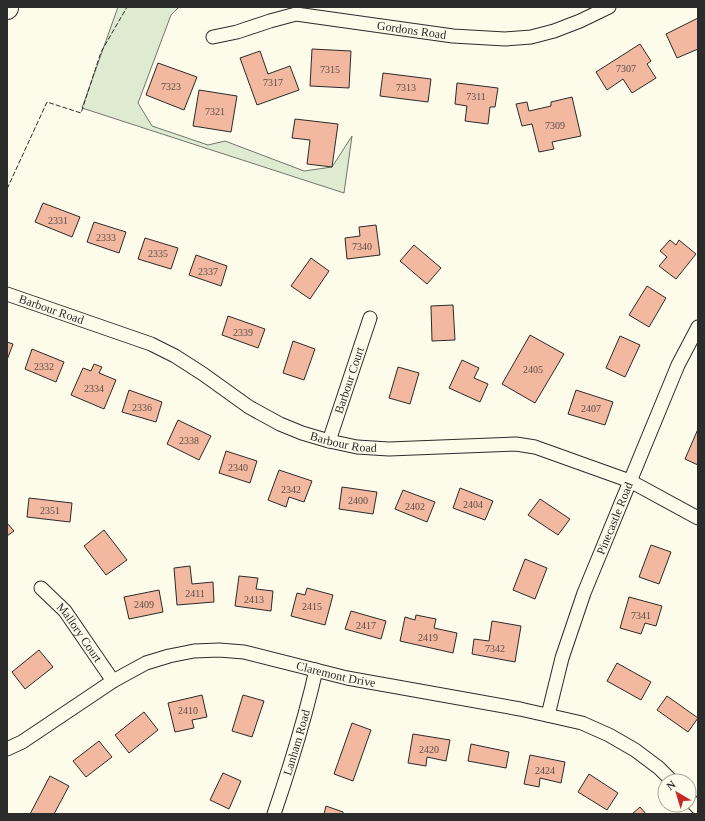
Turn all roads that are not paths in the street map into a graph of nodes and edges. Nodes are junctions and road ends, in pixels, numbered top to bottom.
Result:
1 (608, 7) edge
2 (295, 11) edge
3 (213, 37) dead end
4 (7, 294) edge
5 (370, 318) dead end
6 (698, 327) edge
7 (329, 441) junction
8 (630, 481) junction
9 (698, 518) edge
10 (42, 588) dead end
11 (316, 670) junction
12 (112, 681) junction
13 (548, 715) junction
14 (7, 749) edge
15 (664, 773) edge
16 (274, 814) edge

1 - 2 street, Gordons Road
2 - 3 street, Gordons Road
4 - 7 street, Barbour Road
5 - 7 street, Barbour Court
6 - 8 street, Pinecastle Road
7 - 8 street, Barbour Road
8 - 9 street, Barbour Road
8 - 13 street, Pinecastle Road
10 - 12 street, Mallory Court
11 - 12 street, Claremont Drive
11 - 13 street, Claremont Drive
11 - 16 street, Lanham Road
12 - 14 street, Claremont Drive
13 - 15 street, Claremont Drive

